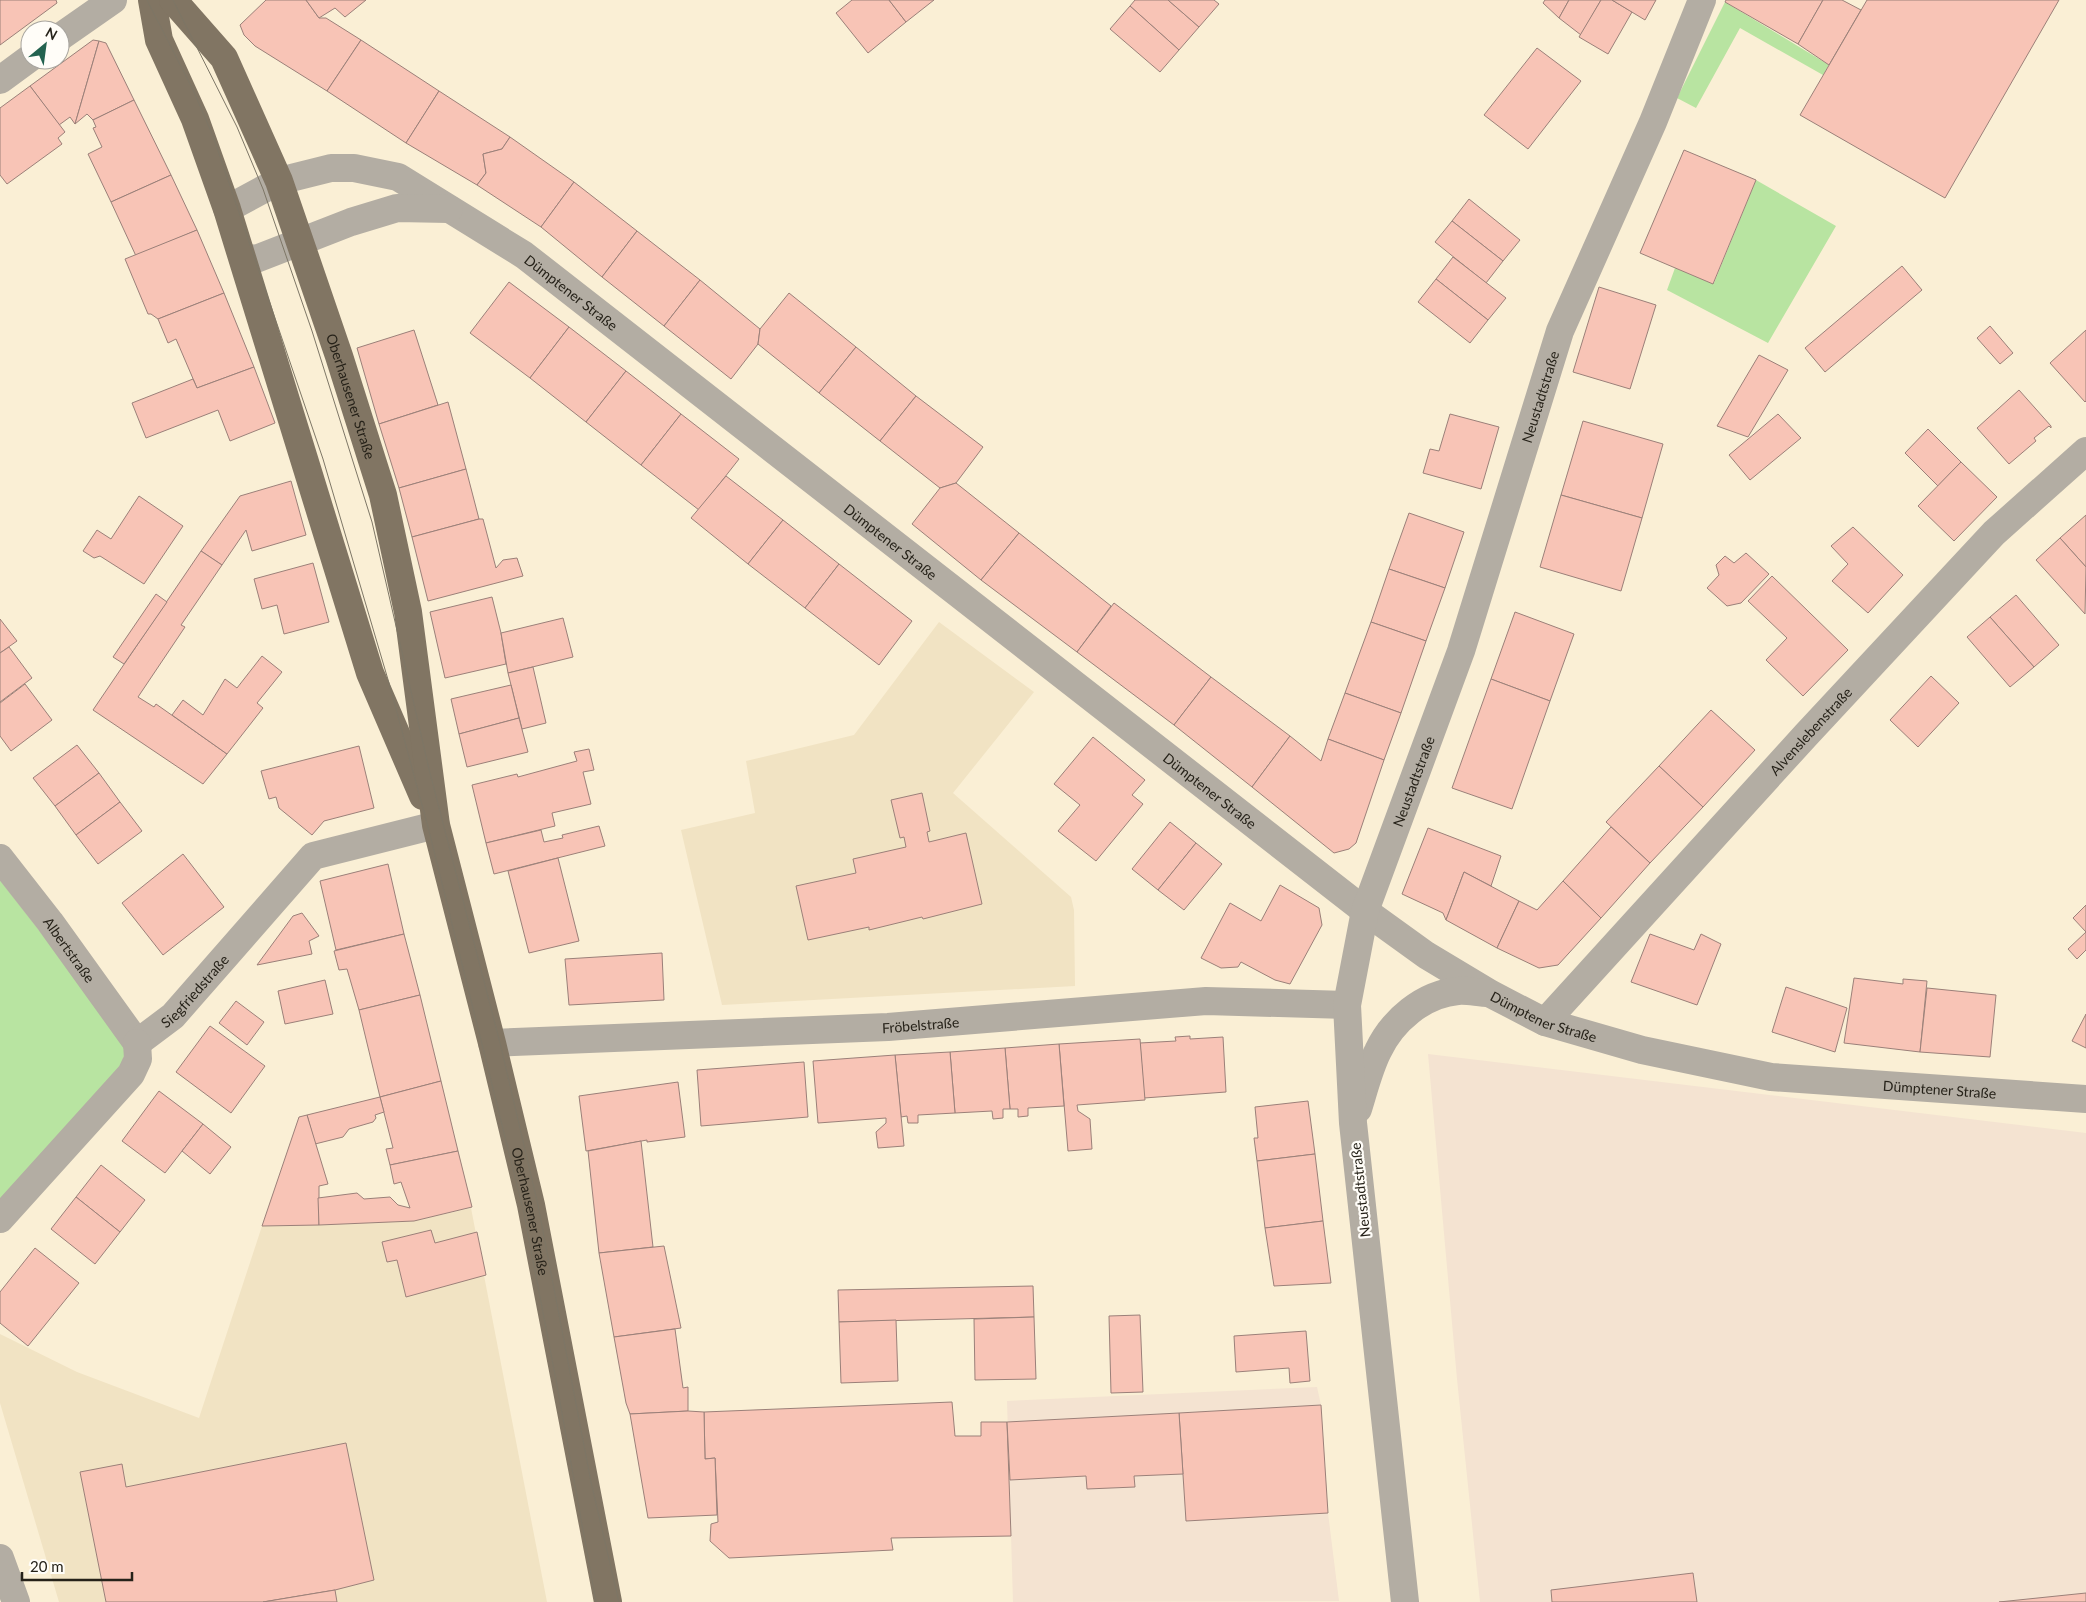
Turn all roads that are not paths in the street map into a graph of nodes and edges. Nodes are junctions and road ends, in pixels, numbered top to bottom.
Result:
1 (113, 0) edge
2 (152, 0) edge
3 (173, 0) edge
4 (1702, 0) edge
5 (70, 30) edge
6 (20, 65) edge
7 (0, 80) edge
8 (279, 181) junction
9 (227, 209) junction
10 (451, 209) junction
11 (300, 242) junction
12 (243, 257) junction
13 (2086, 451) edge
14 (436, 824) junction
15 (0, 858) edge
16 (1365, 911) junction
17 (1491, 994) junction
18 (1347, 1005) junction
19 (1545, 1022) junction
20 (137, 1043) junction
21 (492, 1043) junction
22 (2086, 1099) edge
23 (1353, 1123) junction
24 (0, 1220) edge
25 (0, 1558) edge
26 (16, 1602) edge
27 (608, 1602) edge
28 (1405, 1602) edge

1 - 5 street
2 - 9 main road, Oberhausener Straße
3 - 8 main road, Oberhausener Straße
4 - 16 street, Neustadtstraße
6 - 7 street
8 - 9 street, Dümptener Straße
8 - 10 street, Dümptener Straße
8 - 11 main road, Oberhausener Straße
9 - 12 main road, Oberhausener Straße
10 - 11 street
10 - 16 street, Dümptener Straße
11 - 12 street
11 - 14 main road, Oberhausener Straße
12 - 14 main road, Oberhausener Straße
13 - 19 street, Alvenslebenstraße
14 - 20 street, Siegfriedstraße
14 - 21 main road, Oberhausener Straße
15 - 20 street, Albertstraße
16 - 17 street, Dümptener Straße
16 - 18 street, Neustadtstraße
17 - 19 street, Dümptener Straße
17 - 23 street
18 - 21 street, Fröbelstraße
18 - 23 street, Neustadtstraße
19 - 22 street, Dümptener Straße
20 - 24 street
21 - 27 main road, Oberhausener Straße
23 - 28 street, Neustadtstraße
25 - 26 street

